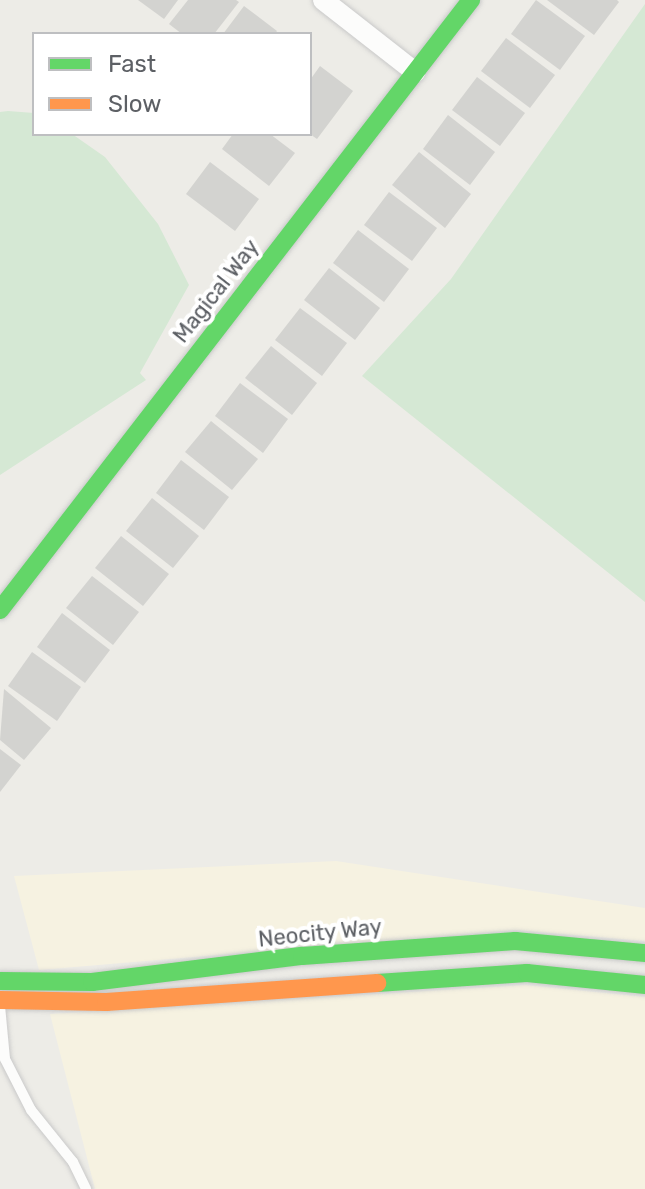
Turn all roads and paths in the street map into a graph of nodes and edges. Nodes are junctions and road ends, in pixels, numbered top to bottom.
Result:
1 (323, 0) edge
2 (471, 0) edge
3 (415, 72) junction
4 (0, 610) edge
5 (645, 953) edge
6 (0, 981) edge
7 (645, 985) edge
8 (0, 1003) edge
9 (86, 1189) edge

1 - 3 street
2 - 3 street, Magical Way
3 - 4 street, Magical Way
5 - 6 street, Neocity Way
7 - 8 street
8 - 9 lane

